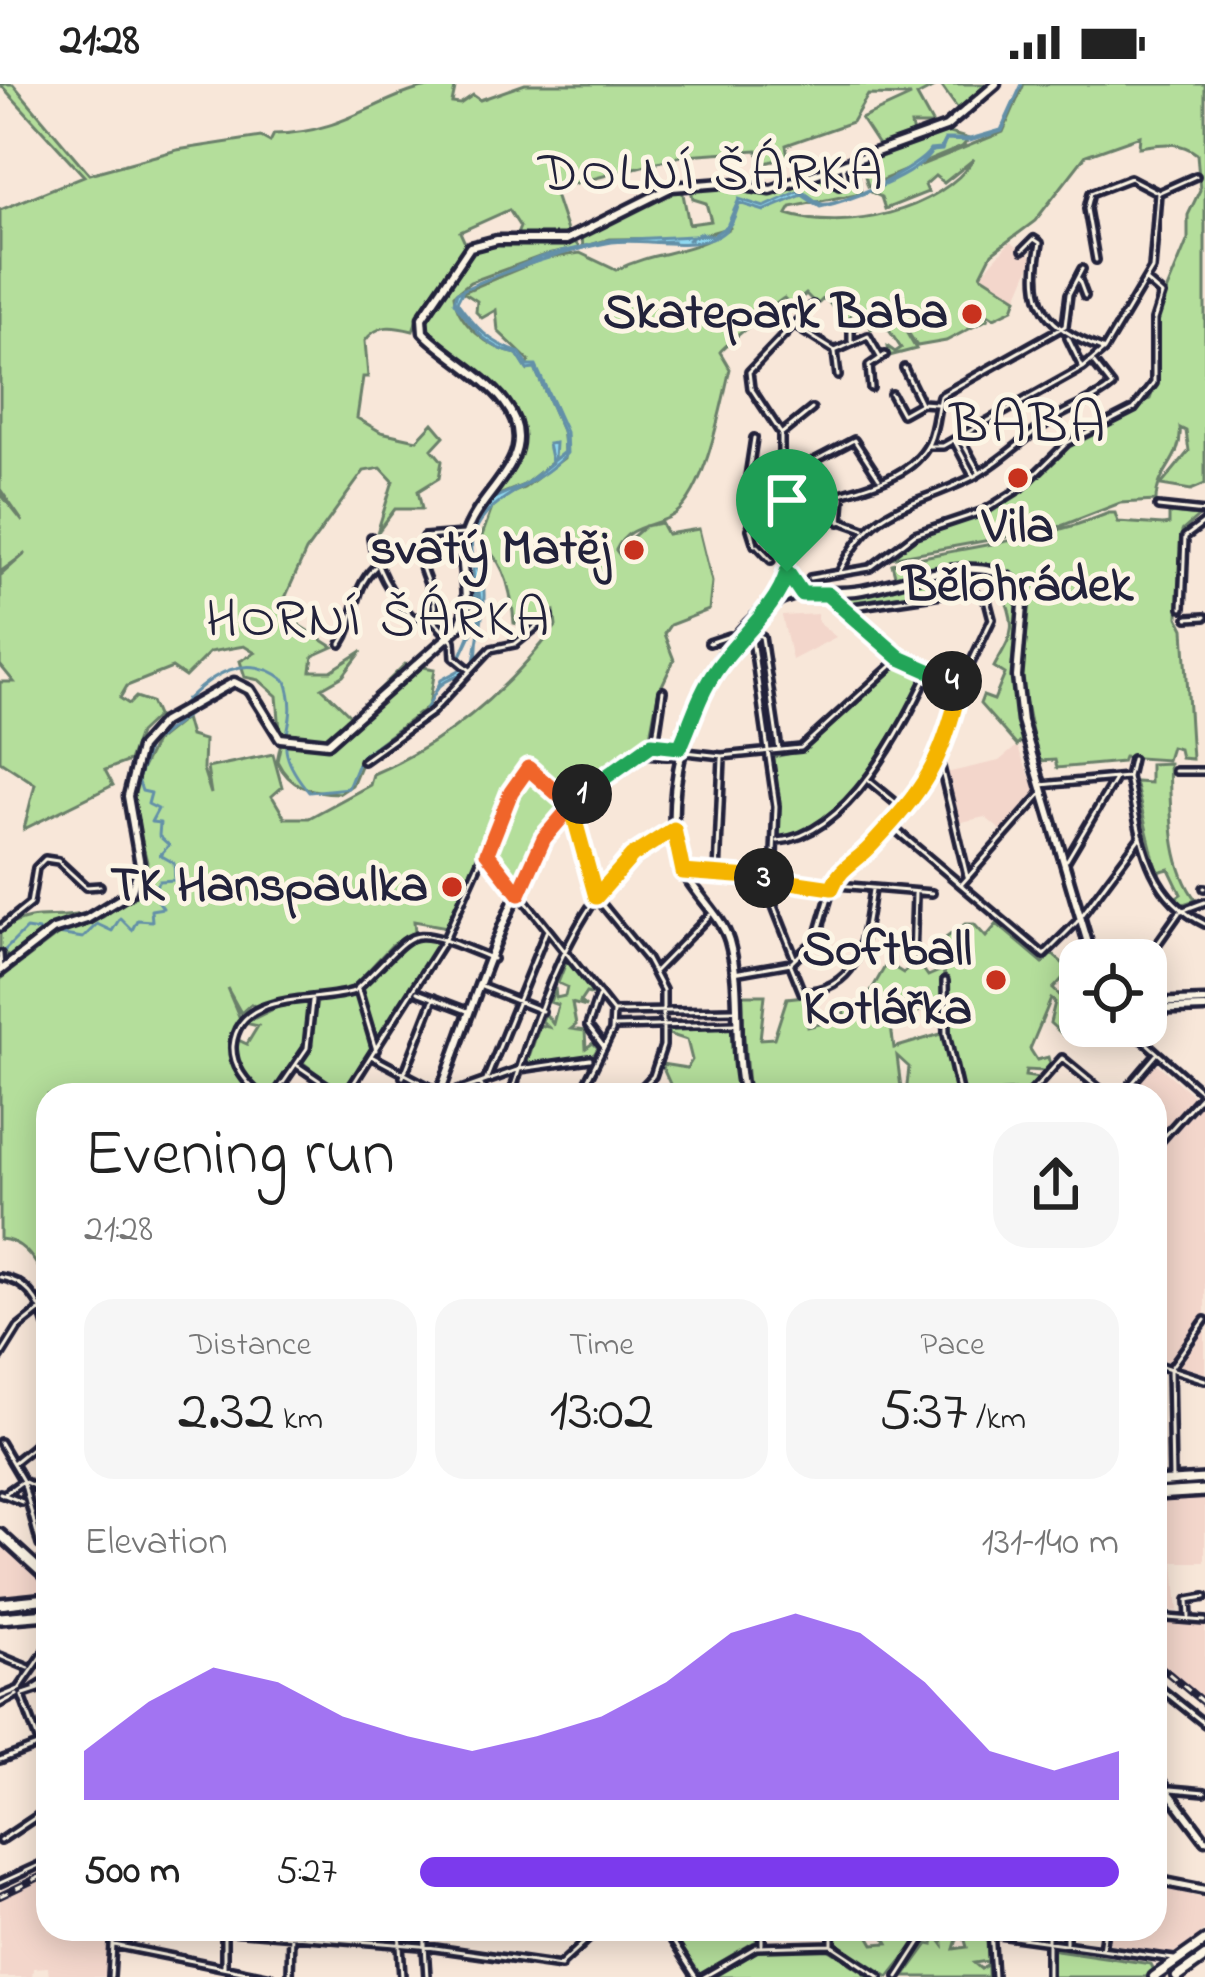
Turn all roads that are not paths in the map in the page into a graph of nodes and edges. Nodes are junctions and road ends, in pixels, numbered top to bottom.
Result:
1 (996, 84) edge
2 (843, 166) junction
3 (824, 172) junction
4 (1196, 176) dead end
5 (1158, 193) junction
6 (1023, 250) dead end
7 (1096, 260) dead end
8 (1082, 269) dead end
9 (1078, 278) junction
10 (1146, 280) junction
11 (1085, 296) dead end
12 (813, 305) dead end
13 (864, 319) dead end
14 (794, 325) junction
15 (1060, 331) junction
16 (1066, 335) junction
17 (851, 342) junction
18 (835, 350) junction
19 (1105, 350) junction
20 (1093, 362) junction
21 (904, 368) dead end
22 (1083, 368) junction
23 (838, 376) dead end
24 (871, 388) dead end
25 (891, 394) dead end
26 (922, 403) junction
27 (937, 404) junction
28 (812, 409) dead end
29 (781, 434) junction
30 (754, 438) dead end
31 (957, 439) junction
32 (928, 445) junction
33 (976, 475) junction
34 (779, 480) junction
35 (880, 480) junction
36 (843, 496) junction
37 (745, 497) junction
38 (1158, 507) dead end
39 (805, 508) junction
40 (1205, 512) edge
41 (1205, 522) edge
42 (841, 524) junction
43 (851, 529) junction
44 (864, 529) junction
45 (465, 534) junction
46 (370, 537) dead end
47 (855, 540) junction
48 (771, 560) dead end
49 (376, 566) junction
50 (787, 572) junction
51 (838, 574) junction
52 (810, 578) dead end
53 (802, 594) junction
54 (827, 594) junction
55 (791, 596) junction
56 (776, 602) junction
57 (1205, 606) edge
58 (1182, 608) dead end
59 (840, 610) junction
60 (550, 616) dead end
61 (1205, 617) edge
62 (1188, 618) dead end
63 (434, 620) junction
64 (449, 637) junction
65 (739, 640) junction
66 (341, 644) dead end
67 (709, 644) dead end
68 (900, 658) junction
69 (469, 670) junction
70 (930, 671) junction
71 (960, 686) junction
72 (663, 691) dead end
73 (655, 744) junction
74 (679, 749) junction
75 (770, 752) junction
76 (779, 752) junction
77 (639, 754) junction
78 (722, 756) junction
79 (1132, 759) dead end
80 (363, 761) dead end
81 (940, 762) junction
82 (1205, 770) edge
83 (1175, 771) dead end
84 (1128, 777) junction
85 (866, 778) junction
86 (1114, 779) junction
87 (1042, 788) junction
88 (570, 806) junction
89 (904, 809) junction
90 (890, 825) junction
91 (674, 829) junction
92 (1141, 836) junction
93 (776, 842) junction
94 (487, 853) junction
95 (1065, 862) junction
96 (683, 872) junction
97 (717, 874) junction
98 (968, 878) junction
99 (772, 879) junction
100 (100, 886) dead end
101 (960, 886) junction
102 (832, 888) junction
103 (872, 890) junction
104 (915, 892) junction
105 (932, 893) dead end
106 (519, 894) junction
107 (596, 897) junction
108 (1205, 902) edge
109 (1180, 911) junction
110 (712, 913) junction
111 (1080, 917) junction
112 (1205, 924) edge
113 (0, 928) edge
114 (546, 930) junction
115 (445, 939) junction
116 (1087, 939) edge
117 (1161, 939) edge
118 (566, 954) junction
119 (1, 955) edge
120 (494, 958) junction
121 (913, 961) dead end
122 (793, 962) junction
123 (655, 970) junction
124 (0, 971) edge
125 (734, 973) junction
126 (945, 981) dead end
127 (482, 987) junction
128 (358, 988) junction
129 (416, 991) junction
130 (599, 996) junction
131 (434, 998) junction
132 (313, 999) junction
133 (518, 1001) junction
134 (1205, 1005) edge
135 (1167, 1006) edge
136 (736, 1010) junction
137 (666, 1011) junction
138 (544, 1012) junction
139 (613, 1012) junction
140 (472, 1013) junction
141 (736, 1024) junction
142 (666, 1026) junction
143 (614, 1028) junction
144 (603, 1046) junction
145 (1148, 1047) edge
146 (375, 1054) junction
147 (1156, 1055) junction
148 (594, 1059) junction
149 (296, 1065) junction
150 (520, 1070) junction
151 (403, 1077) junction
152 (483, 1081) junction
153 (250, 1083) edge
154 (283, 1083) edge
155 (325, 1083) edge
156 (353, 1083) edge
157 (417, 1083) edge
158 (446, 1083) edge
159 (477, 1083) edge
160 (516, 1083) edge
161 (585, 1083) edge
162 (644, 1083) edge
163 (743, 1083) edge
164 (957, 1083) edge
165 (1041, 1083) edge
166 (1093, 1083) edge
167 (1132, 1083) edge
168 (1204, 1093) edge
169 (1167, 1134) edge
170 (0, 1277) edge
171 (36, 1302) edge
172 (36, 1312) edge
173 (1205, 1320) edge
174 (1, 1354) edge
175 (1167, 1368) edge
176 (1171, 1369) junction
177 (1205, 1380) edge
178 (0, 1442) edge
179 (36, 1442) edge
180 (11, 1464) junction
181 (1205, 1480) edge
182 (22, 1481) junction
183 (1167, 1482) edge
184 (1172, 1482) junction
185 (36, 1487) edge
186 (1205, 1491) edge
187 (1167, 1493) edge
188 (1, 1494) edge
189 (23, 1502) dead end
190 (36, 1531) edge
191 (0, 1534) edge
192 (36, 1566) edge
193 (1205, 1597) edge
194 (36, 1600) edge
195 (0, 1604) edge
196 (36, 1615) edge
197 (0, 1618) edge
198 (1167, 1618) edge
199 (1189, 1619) junction
200 (1205, 1621) edge
201 (0, 1657) edge
202 (36, 1663) edge
203 (31, 1669) junction
204 (36, 1690) edge
205 (19, 1693) junction
206 (1167, 1694) edge
207 (0, 1701) edge
208 (1205, 1724) edge
209 (36, 1735) edge
210 (36, 1746) edge
211 (0, 1760) edge
212 (1167, 1789) edge
213 (1167, 1792) edge
214 (1205, 1792) edge
215 (36, 1817) edge
216 (1205, 1840) edge
217 (0, 1841) edge
218 (36, 1866) edge
219 (0, 1882) edge
220 (1167, 1882) edge
221 (1205, 1890) edge
222 (114, 1941) edge
223 (224, 1941) edge
224 (291, 1941) edge
225 (373, 1941) edge
226 (400, 1941) edge
227 (425, 1941) edge
228 (586, 1941) edge
229 (673, 1941) edge
230 (762, 1941) edge
231 (832, 1941) edge
232 (921, 1941) edge
233 (992, 1941) edge
234 (1043, 1941) edge
235 (1103, 1941) edge
236 (1205, 1941) edge
237 (1048, 1942) junction
238 (400, 1944) junction
239 (1066, 1944) joint
240 (832, 1945) junction
241 (114, 1946) junction
242 (425, 1946) junction
243 (762, 1946) junction
244 (1102, 1949) junction
245 (1144, 1956) junction
246 (1158, 1957) junction
247 (1182, 1957) junction
248 (1205, 1958) edge
249 (560, 1966) junction
250 (224, 1967) junction
251 (1168, 1972) edge
252 (564, 1975) edge
253 (112, 1977) edge
254 (271, 1977) edge
255 (290, 1977) edge
256 (402, 1977) edge
257 (427, 1977) edge
258 (696, 1977) edge
259 (704, 1977) edge
260 (880, 1977) edge
261 (898, 1977) edge
262 (994, 1977) edge
263 (1048, 1977) edge
264 (1154, 1977) edge

1 - 2 street
2 - 3 street
2 - 3 street
3 - 45 street
4 - 5 street
5 - 7 street
5 - 10 street
6 - 15 street
8 - 9 street
9 - 11 street
9 - 15 street
10 - 19 street
10 - 51 street
12 - 14 street
13 - 17 street
14 - 18 street
14 - 29 street
15 - 16 street
15 - 27 street
16 - 19 street
16 - 22 street
17 - 18 street
17 - 24 street
18 - 23 street
19 - 20 street
20 - 22 street
20 - 33 street
21 - 26 street
22 - 31 street
25 - 26 street
26 - 27 street
27 - 32 street
28 - 29 street
29 - 34 street
30 - 37 street
31 - 32 street
31 - 33 street
32 - 35 street
33 - 44 street
34 - 35 street
34 - 37 street
34 - 39 street
35 - 36 street
36 - 39 street
36 - 42 street
37 - 48 street
38 - 40 street
39 - 42 street
39 - 50 street
41 - 58 street
42 - 43 street
43 - 44 street
43 - 47 street
44 - 47 street
45 - 63 street
45 - 64 street
46 - 49 street
47 - 51 street
49 - 63 street
49 - 66 street
50 - 53 street
50 - 55 street
50 - 56 street
51 - 52 street
53 - 54 street
53 - 55 street
54 - 59 street
54 - 87 street
55 - 56 street
56 - 65 street
57 - 61 street
59 - 68 street
59 - 71 street
60 - 69 street
61 - 62 street
63 - 64 street
64 - 69 street
64 - 124 street
65 - 67 street
65 - 74 street
68 - 70 street
68 - 76 street
69 - 80 street
70 - 71 street
70 - 85 street
71 - 81 street
72 - 73 street
73 - 74 street
73 - 77 street
74 - 77 street
74 - 78 street
74 - 91 street
75 - 76 street
75 - 76 street
75 - 78 street
75 - 93 street
77 - 88 street
78 - 97 street
79 - 84 street
81 - 89 street
81 - 98 street
82 - 83 street
84 - 86 street
84 - 92 street
85 - 89 street
85 - 93 street
86 - 87 street
86 - 95 street
87 - 95 street
87 - 98 street
88 - 94 street
88 - 106 street
88 - 107 street
89 - 90 street
90 - 101 street
90 - 102 street
91 - 96 street
91 - 107 street
92 - 109 street
92 - 111 street
93 - 99 street
94 - 106 street
94 - 115 street
95 - 111 street
96 - 97 street
96 - 110 street
97 - 99 street
98 - 101 street
99 - 102 street
99 - 122 street
100 - 113 street
101 - 111 street
102 - 103 street
102 - 122 street
103 - 104 street
103 - 122 street
104 - 105 street
104 - 121 street
106 - 114 street
106 - 120 street
107 - 118 street
107 - 123 street
108 - 109 street
109 - 112 street
109 - 117 street
110 - 123 street
110 - 125 street
111 - 116 street
114 - 118 street
114 - 133 street
115 - 120 street
115 - 128 street
115 - 129 street
118 - 130 street
118 - 138 street
119 - 124 street
120 - 127 street
122 - 125 street
123 - 137 street
125 - 136 street
126 - 164 street
127 - 133 street
127 - 140 street
128 - 132 street
128 - 146 street
129 - 131 street
129 - 146 street
130 - 139 street
130 - 144 street
131 - 140 street
131 - 151 street
132 - 149 street
132 - 153 street
133 - 138 street
133 - 152 street
134 - 135 street
136 - 137 street
136 - 141 street
137 - 139 street
137 - 142 street
138 - 150 street
139 - 143 street
140 - 158 street
141 - 142 street
141 - 163 street
142 - 143 street
142 - 162 street
143 - 144 street
144 - 148 street
145 - 147 street
146 - 151 street
146 - 156 street
147 - 167 street
147 - 168 street
148 - 150 street
148 - 161 street
149 - 154 street
149 - 155 street
150 - 152 street
150 - 160 street
151 - 157 street
152 - 159 street
165 - 166 street
168 - 169 street
170 - 171 street
172 - 174 street
173 - 176 street
175 - 176 street
176 - 177 street
176 - 184 street
178 - 180 street
179 - 180 street
180 - 182 street
181 - 184 main road
182 - 185 street
182 - 188 street
182 - 190 street
183 - 184 main road
186 - 187 main road
188 - 189 street
191 - 192 main road
193 - 199 street
194 - 195 main road
196 - 197 main road
198 - 199 street
199 - 200 street
201 - 203 street
202 - 203 street
203 - 205 street
204 - 205 street
205 - 207 street
205 - 209 street
206 - 208 street
210 - 211 street
212 - 214 street
213 - 216 street
215 - 217 street
218 - 219 street
220 - 221 street
222 - 241 street
223 - 250 street
224 - 255 street
225 - 238 street
226 - 238 street
227 - 242 street
228 - 249 street
229 - 258 street
230 - 243 street
231 - 240 street
232 - 261 street
233 - 262 street
234 - 237 street
235 - 244 street
236 - 247 main road
237 - 239 street
237 - 263 street
238 - 242 street
238 - 256 street
239 - 244 street
240 - 243 street
240 - 260 street
241 - 250 street
241 - 253 street
242 - 249 street
242 - 257 street
243 - 259 street
244 - 245 street
245 - 246 street
245 - 251 street
246 - 247 street
246 - 251 street
247 - 251 main road
248 - 251 main road
249 - 252 street
250 - 254 street
251 - 264 main road

